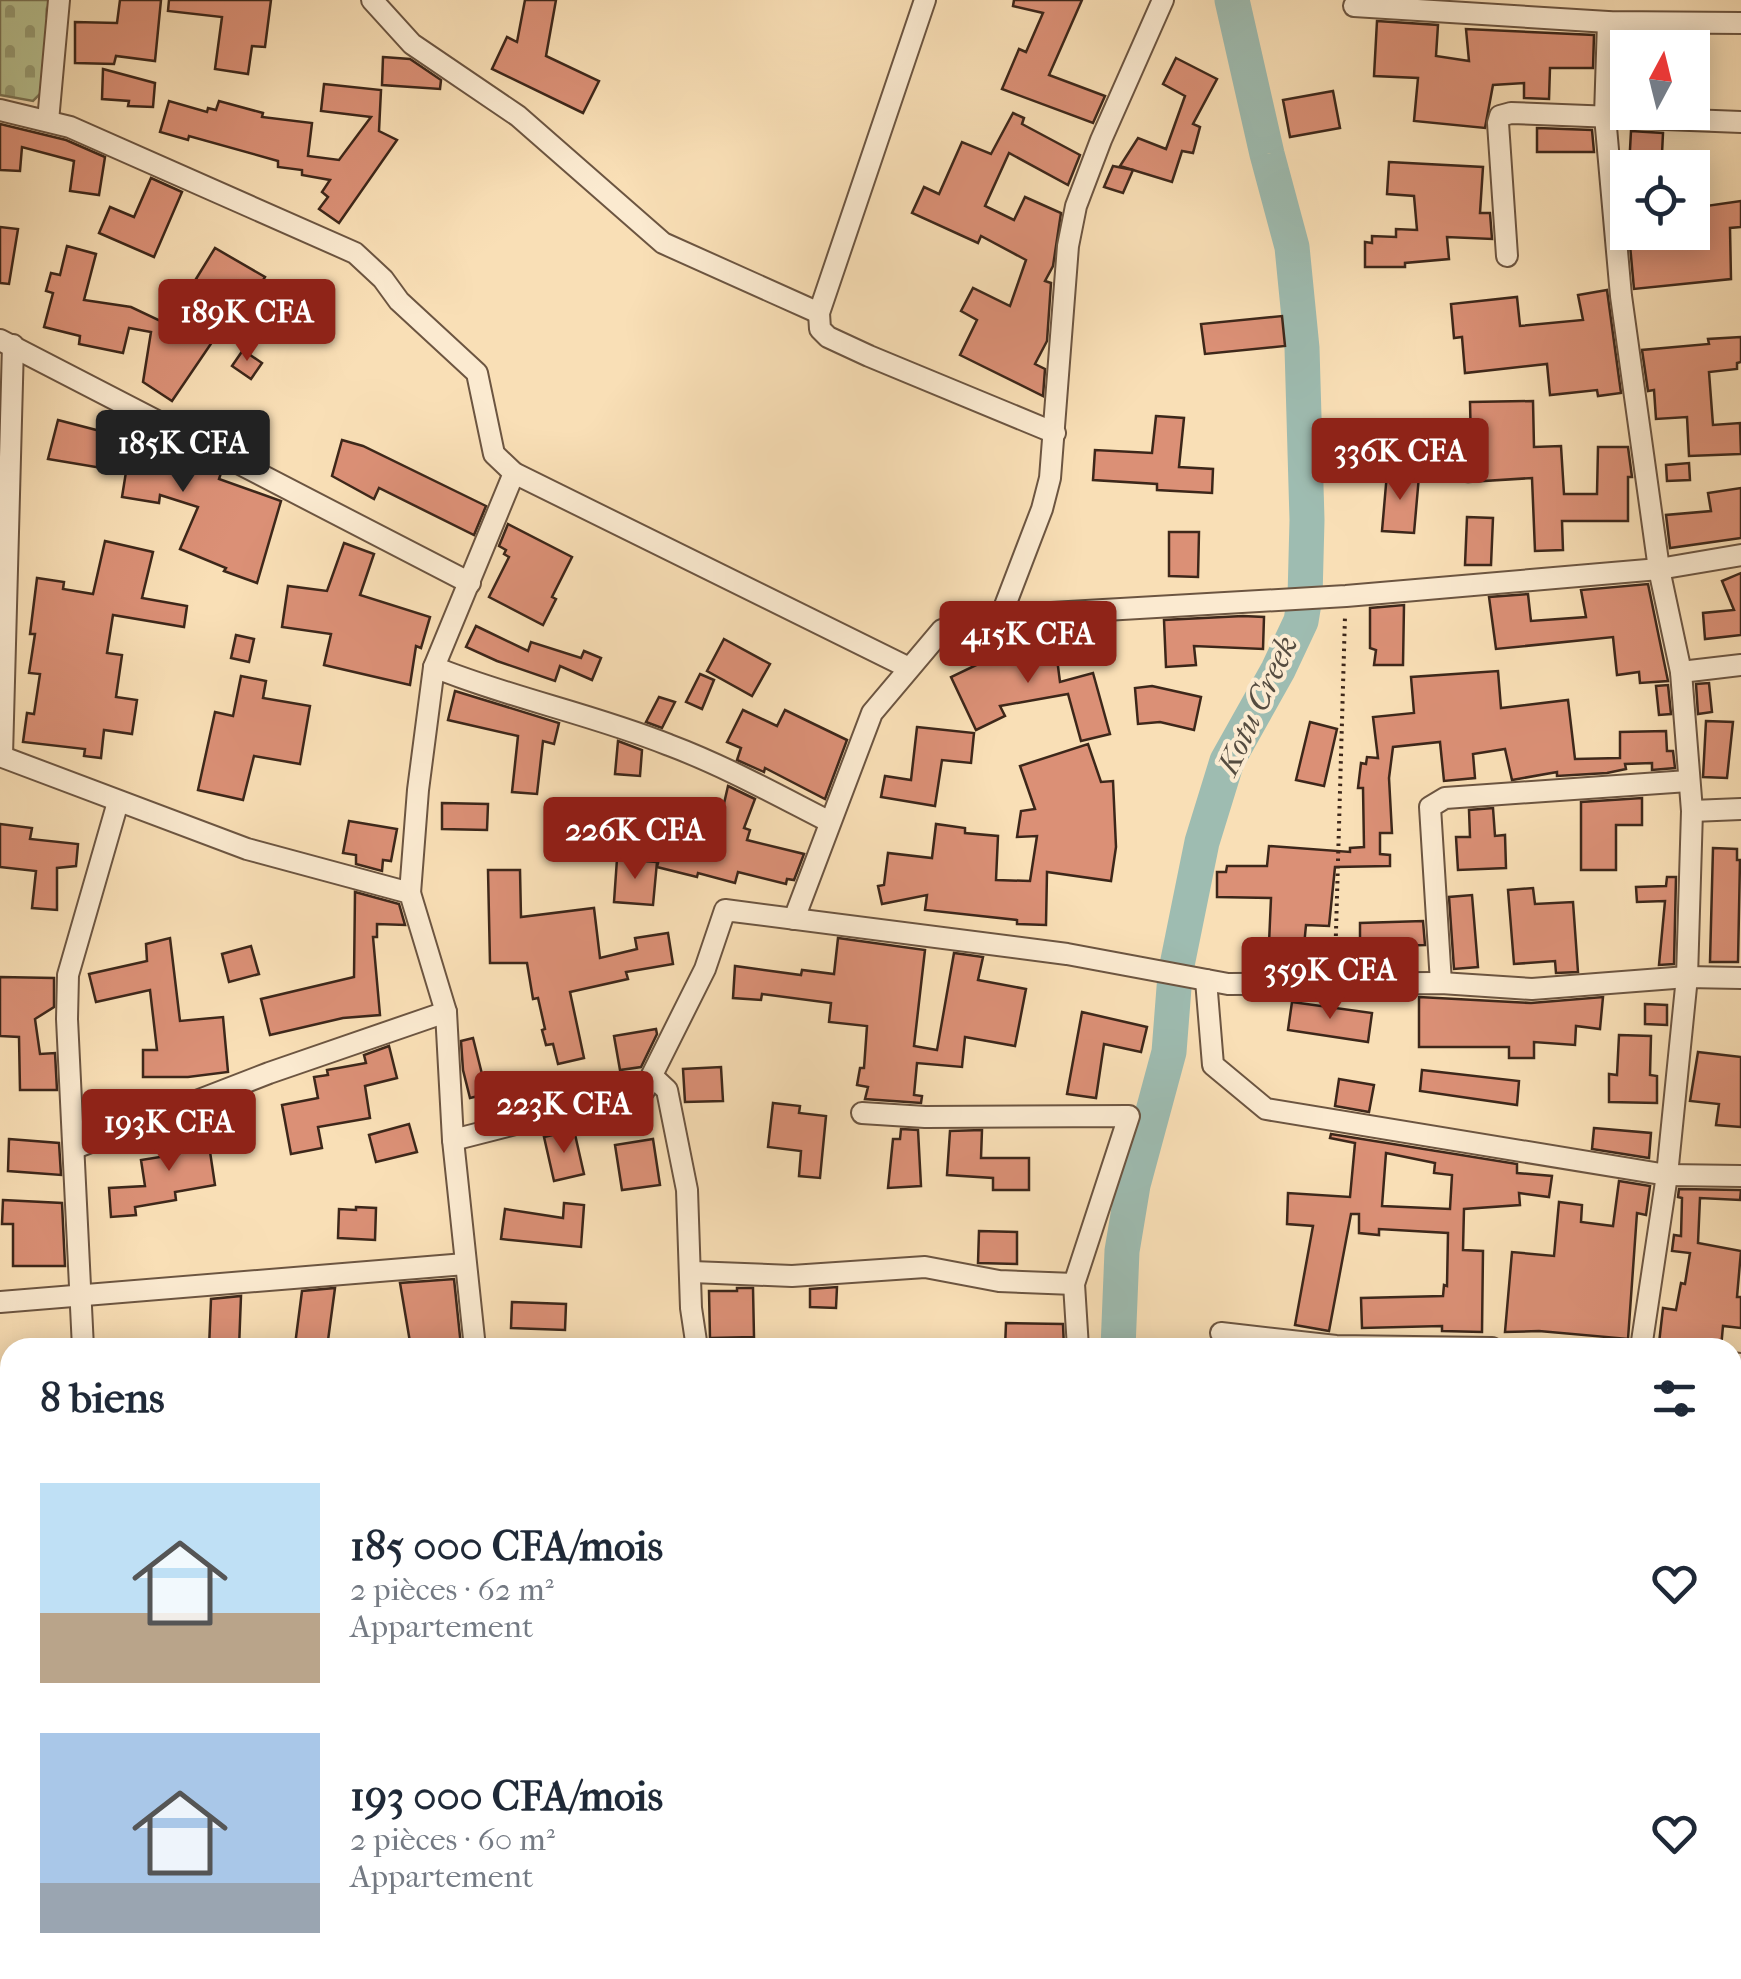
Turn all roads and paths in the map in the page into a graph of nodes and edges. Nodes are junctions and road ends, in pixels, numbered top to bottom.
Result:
1 (60, 0) edge
2 (372, 0) edge
3 (926, 0) edge
4 (1162, 0) edge
5 (1354, 6) dead end
6 (1608, 22) junction
7 (1741, 23) edge
8 (0, 110) edge
9 (1606, 116) junction
10 (48, 121) junction
11 (1741, 122) edge
12 (1506, 256) dead end
13 (819, 313) junction
14 (6, 342) edge
15 (1055, 434) junction
16 (514, 473) junction
17 (1741, 555) edge
18 (1659, 569) junction
19 (470, 583) junction
20 (1346, 596) junction
21 (1001, 616) junction
22 (1741, 665) edge
23 (434, 667) junction
24 (909, 668) junction
25 (1681, 672) junction
26 (1, 756) edge
27 (1688, 781) junction
28 (118, 802) junction
29 (1741, 809) edge
30 (1692, 811) junction
31 (830, 822) junction
32 (410, 893) junction
33 (794, 919) junction
34 (1687, 977) junction
35 (1741, 978) edge
36 (1206, 980) junction
37 (1334, 983) junction
38 (1441, 983) junction
39 (446, 1012) junction
40 (652, 1076) junction
41 (862, 1113) dead end
42 (453, 1140) junction
43 (74, 1148) junction
44 (1667, 1175) junction
45 (1741, 1176) edge
46 (464, 1264) junction
47 (692, 1272) junction
48 (1074, 1284) junction
49 (79, 1296) junction
50 (0, 1302) edge
51 (1221, 1333) dead end
52 (81, 1338) edge
53 (474, 1338) edge
54 (695, 1338) edge
55 (1077, 1338) edge
56 (1265, 1338) edge
57 (1643, 1338) edge

1 - 10 street
2 - 13 street
3 - 13 street
4 - 15 street
5 - 6 street
6 - 7 street
6 - 9 street
8 - 10 street
9 - 11 street
9 - 12 street
9 - 18 street
10 - 16 street
13 - 15 street
14 - 19 street
14 - 26 street
15 - 21 street
16 - 19 street
16 - 24 street
17 - 18 street
18 - 20 street
18 - 25 street
19 - 23 street
20 - 21 street
20 - 37 path
21 - 24 street
22 - 25 street
23 - 31 street
23 - 32 street
24 - 31 street
25 - 27 street
26 - 28 street
27 - 30 street
27 - 38 street
28 - 32 street
28 - 43 street
29 - 30 street
30 - 34 street
31 - 33 street
32 - 39 street
33 - 36 street
33 - 40 street
34 - 35 street
34 - 38 street
34 - 44 street
36 - 37 street
36 - 44 street
37 - 38 street
39 - 42 street
39 - 43 street
40 - 42 street
40 - 47 street
41 - 48 street
42 - 46 street
43 - 49 street
44 - 45 street
44 - 57 street
46 - 49 street
46 - 53 street
47 - 48 street
47 - 54 street
48 - 55 street
49 - 50 street
49 - 52 street
51 - 56 street

